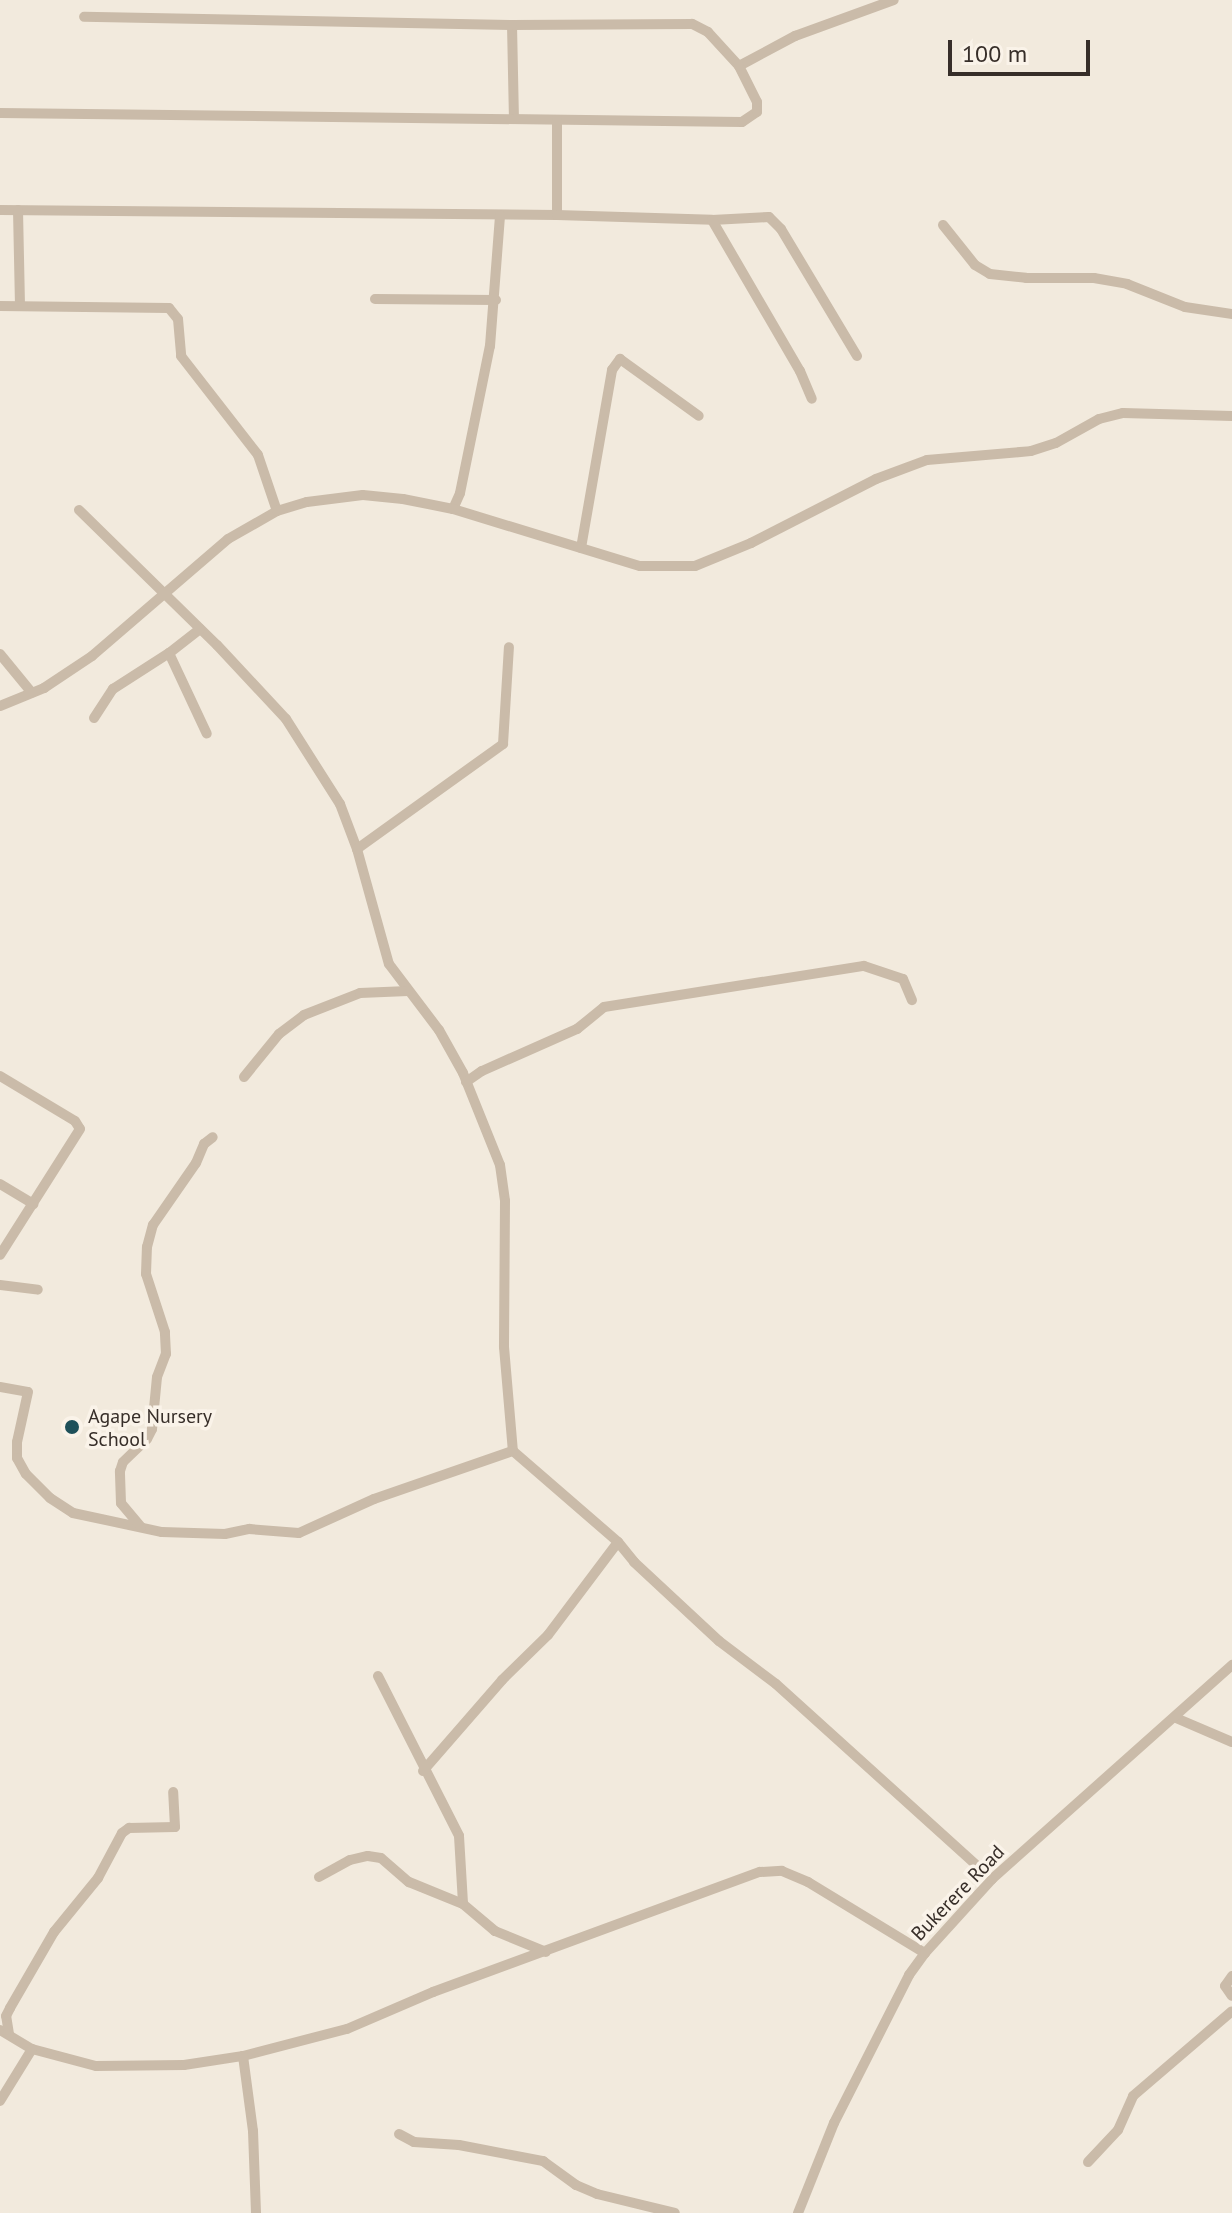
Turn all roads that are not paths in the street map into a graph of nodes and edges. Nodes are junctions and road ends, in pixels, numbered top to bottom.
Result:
1 (894, 0) edge
2 (84, 17) dead end
3 (512, 25) junction
4 (739, 66) junction
5 (0, 113) edge
6 (514, 118) junction
7 (557, 120) junction
8 (0, 210) edge
9 (18, 210) junction
10 (500, 215) junction
11 (557, 215) junction
12 (712, 220) junction
13 (943, 225) dead end
14 (375, 299) dead end
15 (496, 300) junction
16 (0, 306) edge
17 (20, 306) junction
18 (1232, 314) edge
19 (857, 356) dead end
20 (812, 399) dead end
21 (699, 416) dead end
22 (1232, 416) edge
23 (453, 509) junction
24 (79, 510) dead end
25 (277, 511) junction
26 (581, 548) junction
27 (166, 594) junction
28 (200, 629) junction
29 (509, 647) dead end
30 (169, 653) junction
31 (0, 654) edge
32 (32, 693) junction
33 (0, 706) edge
34 (94, 718) dead end
35 (207, 734) dead end
36 (357, 849) junction
37 (408, 991) junction
38 (912, 1000) dead end
39 (0, 1076) edge
40 (244, 1077) dead end
41 (466, 1082) junction
42 (213, 1137) dead end
43 (0, 1184) edge
44 (33, 1204) junction
45 (0, 1255) edge
46 (0, 1285) edge
47 (38, 1290) dead end
48 (0, 1387) edge
49 (513, 1451) junction
50 (141, 1527) junction
51 (618, 1542) junction
52 (1232, 1665) edge
53 (378, 1676) dead end
54 (1176, 1718) junction
55 (1232, 1742) edge
56 (423, 1771) junction
57 (173, 1792) dead end
58 (319, 1877) dead end
59 (992, 1879) junction
60 (463, 1904) junction
61 (546, 1952) junction
62 (925, 1953) junction
63 (1232, 1976) edge
64 (1232, 1996) edge
65 (1232, 2011) edge
66 (4, 2032) edge
67 (32, 2049) junction
68 (243, 2056) junction
69 (0, 2101) edge
70 (399, 2134) dead end
71 (1088, 2162) dead end
72 (256, 2213) edge
73 (675, 2213) edge
74 (798, 2213) edge

1 - 4 street
2 - 3 street
3 - 4 street
3 - 6 street
4 - 7 street
5 - 6 street
6 - 7 street
7 - 11 street
8 - 9 street
9 - 10 street
9 - 17 street
10 - 11 street
10 - 15 street
11 - 12 street
12 - 19 street
12 - 20 street
13 - 18 street
14 - 15 street
15 - 23 street
16 - 17 street
17 - 25 street
21 - 26 street
22 - 26 street
23 - 25 street
23 - 26 street
24 - 27 street
25 - 27 street
27 - 28 street
27 - 32 street
28 - 30 street
28 - 36 street
29 - 36 street
30 - 34 street
30 - 35 street
31 - 32 street
32 - 33 street
36 - 37 street
37 - 40 street
37 - 41 street
38 - 41 street
39 - 44 street
41 - 49 street
42 - 50 street
43 - 44 street
44 - 45 street
46 - 47 street
48 - 50 street
49 - 50 street
49 - 51 street
51 - 56 street
51 - 59 street
52 - 54 street, Bukerere Road
53 - 56 street
54 - 55 street
54 - 59 street, Bukerere Road
56 - 60 street
57 - 66 street
58 - 60 street
59 - 62 street, Bukerere Road
60 - 61 street
61 - 62 street
61 - 68 street
62 - 74 street, Bukerere Road
63 - 64 street
65 - 71 street
66 - 67 street
67 - 68 street
67 - 69 street
68 - 72 street
70 - 73 street

